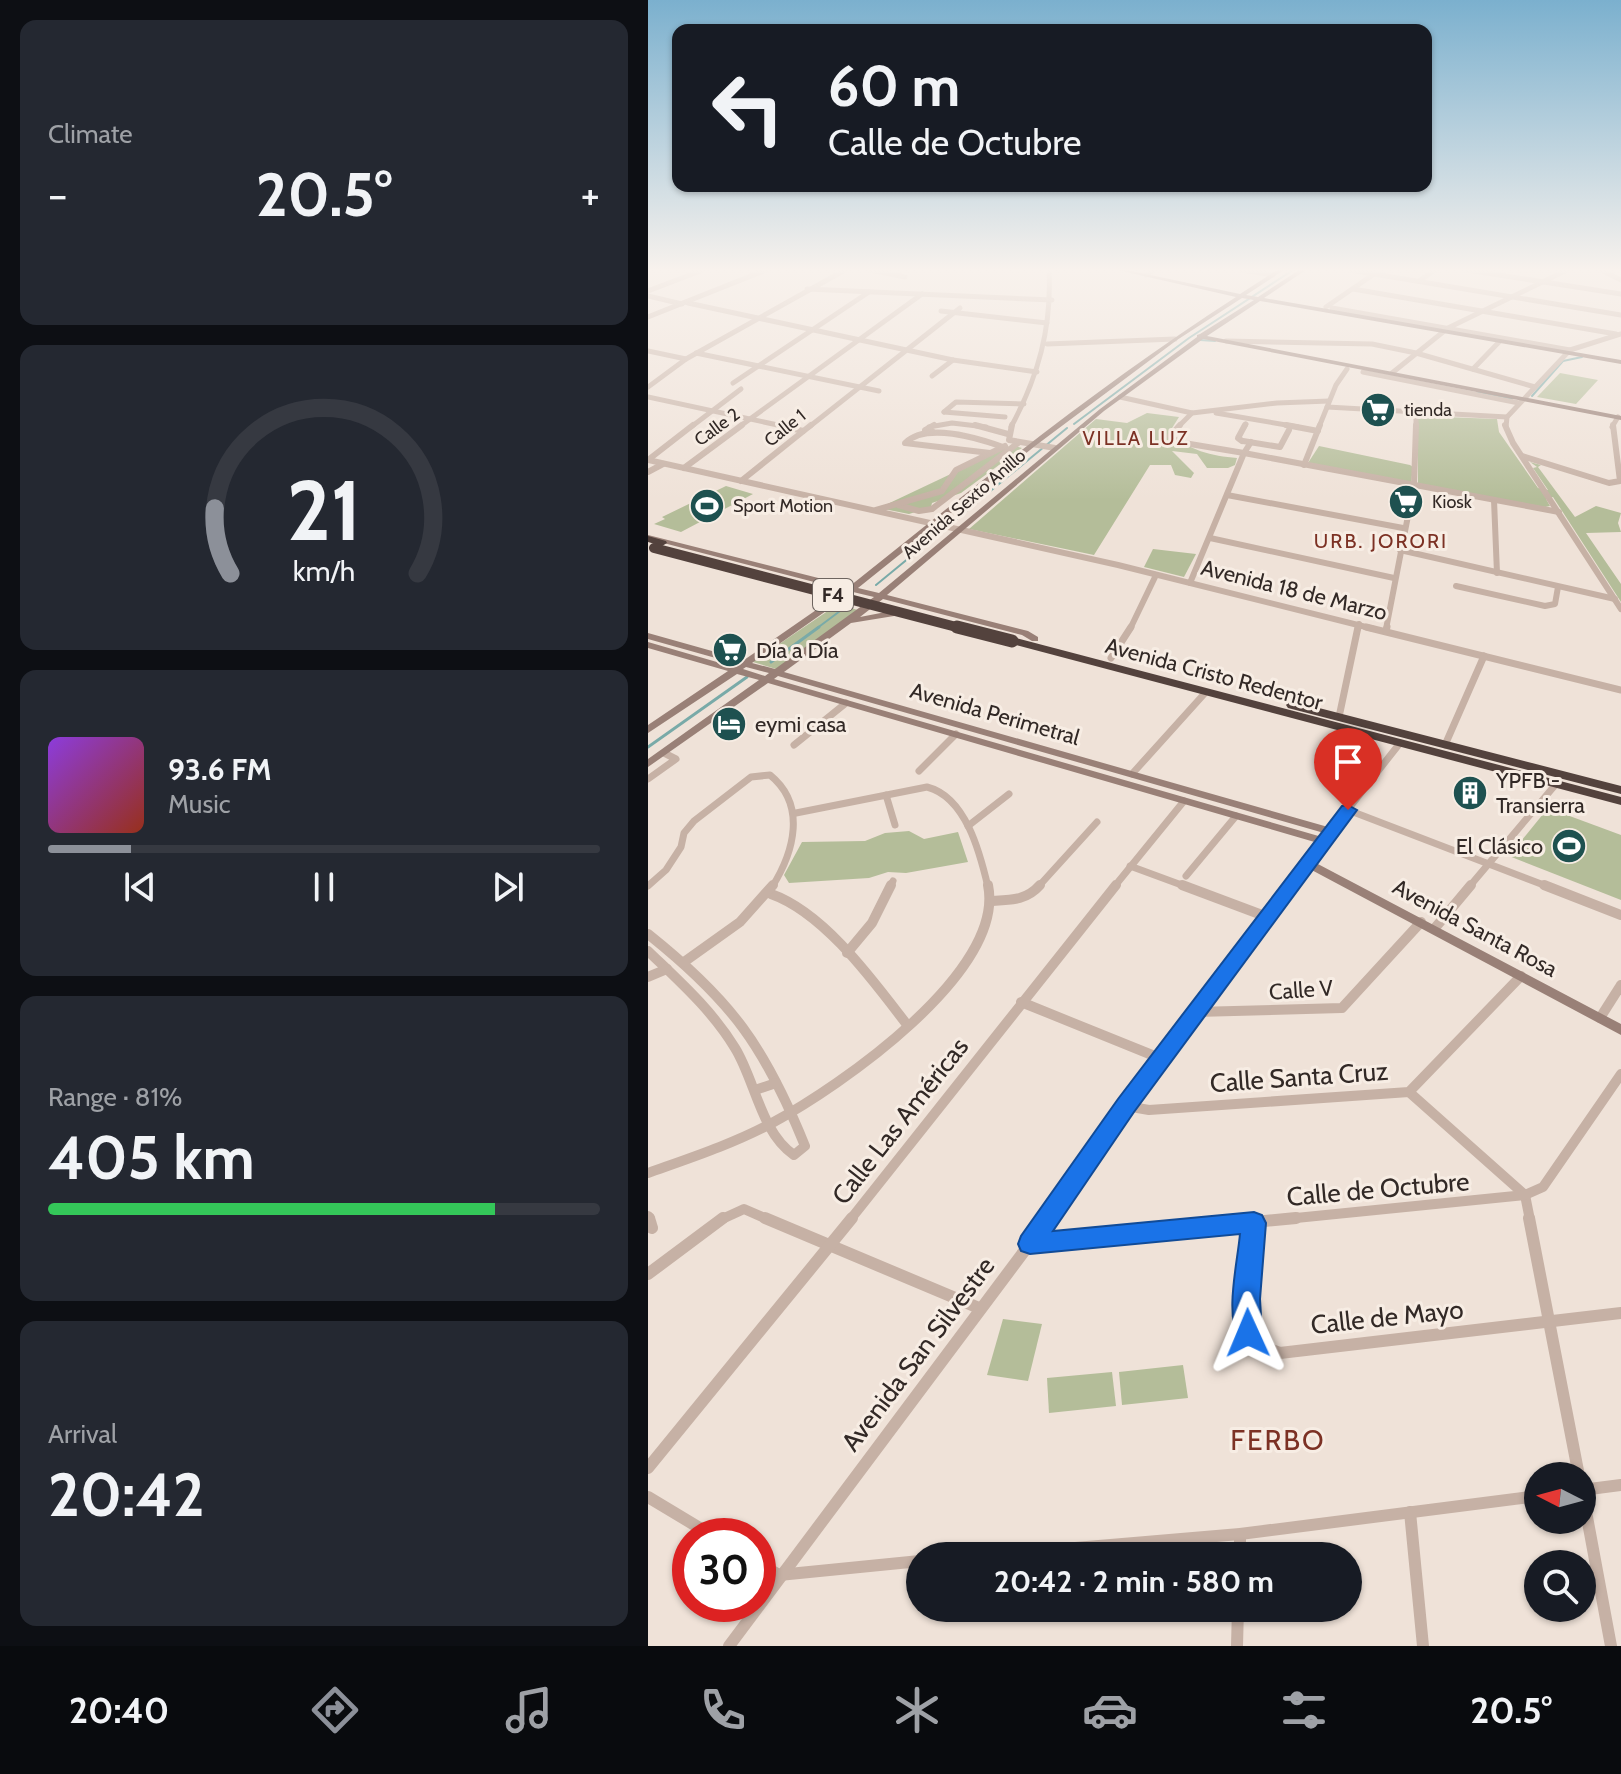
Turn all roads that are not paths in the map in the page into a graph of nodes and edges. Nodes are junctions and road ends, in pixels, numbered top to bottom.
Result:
1 (707, 347) edge
2 (787, 347) edge
3 (850, 347) edge
4 (896, 347) edge
5 (911, 347) edge
6 (1046, 347) edge
7 (1173, 347) edge
8 (1177, 347) edge
9 (1237, 347) edge
10 (1254, 347) edge
11 (1383, 347) edge
12 (1424, 347) edge
13 (1494, 347) edge
14 (1540, 347) edge
15 (1544, 347) edge
16 (1581, 347) edge
17 (908, 349) junction
18 (648, 351) edge
19 (1568, 351) junction
20 (696, 353) junction
21 (1416, 353) junction
22 (686, 359) junction
23 (953, 360) junction
24 (1621, 362) edge
25 (759, 366) junction
26 (1347, 369) junction
27 (1473, 369) junction
28 (1365, 370) junction
29 (1037, 372) junction
30 (1392, 373) junction
31 (932, 376) dead end
32 (809, 377) junction
33 (648, 380) edge
34 (655, 382) junction
35 (733, 383) dead end
36 (858, 386) junction
37 (648, 387) edge
38 (1535, 387) junction
39 (741, 389) dead end
40 (879, 391) dead end
41 (648, 397) edge
42 (1120, 397) junction
43 (1522, 401) junction
44 (1024, 404) junction
45 (1328, 404) junction
46 (714, 409) junction
47 (1207, 411) junction
48 (1192, 413) junction
49 (1416, 414) junction
50 (1005, 417) dead end
51 (1507, 417) junction
52 (1620, 417) edge
53 (752, 418) junction
54 (1065, 420) junction
55 (1085, 423) junction
56 (1246, 424) dead end
57 (1057, 426) junction
58 (1078, 429) junction
59 (1289, 430) dead end
60 (803, 431) junction
61 (1318, 431) junction
62 (1012, 440) junction
63 (1243, 441) junction
64 (1251, 442) junction
65 (1035, 445) junction
66 (1003, 447) junction
67 (1051, 447) junction
68 (990, 453) junction
69 (1240, 453) junction
70 (1522, 456) junction
71 (648, 460) edge
72 (664, 464) junction
73 (1304, 465) junction
74 (684, 468) junction
75 (648, 472) edge
76 (741, 481) junction
77 (1414, 485) junction
78 (1227, 495) junction
79 (1494, 500) junction
80 (897, 504) junction
81 (876, 511) junction
82 (1559, 512) junction
83 (938, 524) junction
84 (954, 528) junction
85 (1403, 528) junction
86 (1210, 538) junction
87 (651, 544) edge
88 (1400, 550) junction
89 (1497, 573) junction
90 (1156, 575) junction
91 (868, 578) junction
92 (1394, 578) junction
93 (831, 583) junction
94 (1190, 583) junction
95 (894, 585) junction
96 (1456, 586) dead end
97 (1558, 587) junction
98 (853, 589) junction
99 (817, 595) junction
100 (882, 596) junction
101 (1615, 599) junction
102 (838, 600) junction
103 (905, 601) junction
104 (867, 608) junction
105 (1621, 609) edge
106 (817, 614) junction
107 (891, 614) junction
108 (849, 622) junction
109 (1359, 624) junction
110 (1386, 631) junction
111 (650, 640) edge
112 (1033, 643) junction
113 (1484, 656) junction
114 (1111, 658) junction
115 (740, 667) junction
116 (778, 673) junction
117 (768, 680) junction
118 (1621, 690) edge
119 (823, 691) junction
120 (1205, 693) junction
121 (846, 703) junction
122 (906, 715) junction
123 (1339, 717) junction
124 (648, 730) edge
125 (956, 734) junction
126 (992, 739) junction
127 (1400, 743) junction
128 (794, 745) dead end
129 (1445, 745) junction
130 (664, 753) junction
131 (648, 764) edge
132 (919, 771) dead end
133 (1132, 774) junction
134 (648, 779) edge
135 (1556, 784) junction
136 (1157, 787) junction
137 (1621, 790) edge
138 (1009, 794) dead end
139 (886, 795) junction
140 (1184, 801) junction
141 (1621, 801) edge
142 (1348, 810) junction
143 (796, 813) junction
144 (1236, 816) junction
145 (1097, 822) dead end
146 (895, 825) dead end
147 (968, 826) junction
148 (1328, 836) junction
149 (1310, 864) junction
150 (1130, 866) junction
151 (1488, 866) junction
152 (1186, 876) dead end
153 (893, 881) dead end
154 (648, 886) edge
155 (771, 894) junction
156 (990, 901) junction
157 (1621, 915) edge
158 (1270, 918) junction
159 (1421, 922) junction
160 (1435, 928) junction
161 (650, 943) edge
162 (847, 953) junction
163 (684, 962) junction
164 (667, 969) junction
165 (1521, 976) junction
166 (648, 977) edge
167 (705, 983) junction
168 (1621, 985) edge
169 (691, 992) junction
170 (1021, 1002) junction
171 (1196, 1012) junction
172 (1600, 1018) junction
173 (908, 1026) junction
174 (1621, 1030) edge
175 (1162, 1059) junction
176 (1621, 1074) edge
177 (776, 1083) junction
178 (755, 1090) junction
179 (1409, 1092) junction
180 (1126, 1106) junction
181 (791, 1113) junction
182 (770, 1124) junction
183 (648, 1173) edge
184 (1525, 1195) junction
185 (1254, 1223) junction
186 (1030, 1244) junction
187 (829, 1247) junction
188 (648, 1274) edge
189 (979, 1308) junction
190 (1621, 1313) edge
191 (1552, 1323) junction
192 (1577, 1462) edge
193 (648, 1468) edge
194 (1621, 1485) edge
195 (1596, 1488) edge
196 (648, 1497) edge
197 (1524, 1498) edge
198 (1410, 1512) junction
199 (683, 1518) edge
200 (1240, 1534) junction
201 (1590, 1534) edge
202 (1146, 1542) edge
203 (1240, 1542) edge
204 (906, 1562) edge
205 (776, 1573) edge
206 (779, 1575) junction
207 (1238, 1622) edge
208 (729, 1646) edge
209 (1237, 1646) edge
210 (1423, 1646) edge
211 (1611, 1646) edge

1 - 20 street
2 - 25 street
3 - 32 street, Calle 2
4 - 17 street
5 - 17 street, Calle 1
6 - 29 street
7 - 54 street, Avenida Sexto Anillo
8 - 42 street, Avenida Sexto Anillo
9 - 26 street
10 - 28 street
11 - 21 street
12 - 21 street
13 - 27 street
14 - 19 street
15 - 19 street
16 - 19 street
17 - 23 street
17 - 36 street, Calle 1
18 - 22 street
19 - 24 street
19 - 38 street
20 - 22 street
20 - 25 street
21 - 27 street
21 - 30 street
22 - 34 street
23 - 29 street
23 - 31 street
25 - 32 street
25 - 35 street
26 - 28 street
26 - 45 street
27 - 38 street
28 - 30 street
28 - 43 street
29 - 44 street
30 - 43 street
32 - 36 street
32 - 53 street, Calle 2
33 - 34 street
34 - 37 street
36 - 40 street
36 - 60 street, Calle 1
38 - 43 street
39 - 46 street
41 - 46 street
42 - 48 street
42 - 55 street, Avenida Sexto Anillo
43 - 51 street
43 - 52 street
44 - 50 street
44 - 62 street
45 - 47 street
45 - 49 street
45 - 61 street
46 - 53 street
46 - 71 street
47 - 48 street
47 - 61 street
48 - 69 street
49 - 51 street
49 - 77 street
51 - 70 street
52 - 70 street
53 - 60 street
53 - 74 street, Calle 2
54 - 55 street
54 - 57 street, Avenida Sexto Anillo
55 - 58 street, Avenida Sexto Anillo
56 - 63 street
57 - 58 street
57 - 65 street, Avenida Sexto Anillo
58 - 67 street, Avenida Sexto Anillo
59 - 64 street
60 - 76 street, Calle 1
61 - 73 street
62 - 62 street
62 - 65 street
62 - 66 street
62 - 80 street
63 - 64 street
63 - 69 street
64 - 69 street
65 - 67 street
65 - 83 street, Avenida Sexto Anillo
66 - 68 street
66 - 68 street
67 - 84 street, Avenida Sexto Anillo
68 - 80 street
69 - 73 street
69 - 78 street
70 - 82 street
71 - 72 street, Avenida 18 de Marzo
72 - 74 street, Avenida 18 de Marzo
72 - 75 street
73 - 77 street
74 - 76 street, Avenida 18 de Marzo
76 - 81 street, Avenida 18 de Marzo
77 - 79 street
77 - 85 street
78 - 85 street
78 - 86 street
79 - 82 street
79 - 89 street
80 - 81 street
81 - 83 street, Avenida 18 de Marzo
82 - 101 street
83 - 84 street, Avenida 18 de Marzo
83 - 91 street, Avenida Sexto Anillo
84 - 90 street, Avenida 18 de Marzo
84 - 95 street, Avenida Sexto Anillo
85 - 88 street
86 - 92 street
86 - 94 street
87 - 93 street, Avenida Cristo Redentor
87 - 99 street, Avenida Cristo Redentor
87 - 112 highway, Avenida Cristo Redentor / F4, bridge
88 - 89 street
88 - 92 street
89 - 97 street
90 - 94 street, Avenida 18 de Marzo
90 - 114 street
91 - 93 street
91 - 98 street, Avenida Sexto Anillo
92 - 110 street
93 - 98 street, Avenida Cristo Redentor
93 - 99 street
94 - 109 street, Avenida 18 de Marzo
95 - 100 street, Avenida Sexto Anillo
95 - 103 street
96 - 97 street
97 - 101 street
98 - 100 street, Avenida Cristo Redentor
98 - 102 street
99 - 102 street, Avenida Cristo Redentor
99 - 106 street
100 - 103 street, Avenida Cristo Redentor
100 - 104 street, Avenida Sexto Anillo
101 - 105 street
102 - 104 street, Avenida Cristo Redentor
102 - 106 street
103 - 107 street
103 - 112 street, Avenida Cristo Redentor
104 - 107 street, Avenida Cristo Redentor
104 - 108 street, Avenida Sexto Anillo
106 - 115 street
107 - 108 street
107 - 112 street, Avenida Cristo Redentor
108 - 116 street, Avenida Sexto Anillo
109 - 110 street, Avenida 18 de Marzo
109 - 123 street
110 - 113 street, Avenida 18 de Marzo
111 - 115 street, Avenida Perimetral
112 - 114 highway, Avenida Cristo Redentor / F4
112 - 120 highway, Avenida Cristo Redentor / F4
113 - 118 street, Avenida 18 de Marzo
113 - 129 street
114 - 123 highway, Avenida Cristo Redentor / F4
115 - 116 street, Avenida Perimetral
115 - 117 street, Avenida Perimetral
115 - 124 street
116 - 117 street, Avenida Sexto Anillo
116 - 119 street, Avenida Perimetral
117 - 119 street, Avenida Perimetral
117 - 130 street, Avenida Sexto Anillo
119 - 121 street, Avenida Perimetral
119 - 122 street, Avenida Perimetral
120 - 127 highway, Avenida Cristo Redentor / F4
120 - 133 street
121 - 122 street, Avenida Perimetral
121 - 128 street
122 - 125 street, Avenida Perimetral
122 - 126 street, Avenida Perimetral
123 - 129 highway, Avenida Cristo Redentor / F4
125 - 126 street, Avenida Perimetral
125 - 132 street
126 - 133 street, Avenida Perimetral
126 - 136 street, Avenida Perimetral
127 - 135 highway, Avenida Cristo Redentor / F4
127 - 142 street, Avenida San Silvestre
129 - 137 highway, Avenida Cristo Redentor / F4
130 - 131 street, Avenida Sexto Anillo
130 - 134 street
133 - 136 street, Avenida Perimetral
135 - 141 highway, Avenida Cristo Redentor / F4
135 - 151 street
136 - 140 street, Avenida Perimetral
136 - 148 street, Avenida Perimetral
138 - 147 street
139 - 143 street
139 - 146 street
139 - 147 street
140 - 144 street, Avenida Perimetral
140 - 150 street, Calle Las Américas
142 - 148 street, Avenida San Silvestre
142 - 151 street
143 - 154 street
143 - 155 street
144 - 148 street, Avenida Perimetral
144 - 152 street
145 - 156 street
147 - 156 street
148 - 149 street, Avenida San Silvestre
149 - 158 street, Avenida San Silvestre
149 - 159 street, Avenida Santa Rosa
150 - 158 street
150 - 170 street, Calle Las Américas
151 - 157 street
151 - 160 street
153 - 162 street
155 - 162 street
155 - 163 street
156 - 173 street
158 - 171 street, Avenida San Silvestre
159 - 160 street, Avenida Santa Rosa
159 - 171 street, Calle V
160 - 165 street, Avenida Santa Rosa
161 - 163 street
161 - 164 street
162 - 173 street
163 - 167 street
164 - 166 street
164 - 169 street
165 - 172 street, Avenida Santa Rosa
165 - 179 street, Calle Santa Cruz
167 - 169 street
167 - 177 street
168 - 172 street
169 - 178 street
170 - 175 street
170 - 187 street, Calle Las Américas
171 - 175 street, Avenida San Silvestre
172 - 174 street, Avenida Santa Rosa
173 - 181 street
175 - 180 street, Avenida San Silvestre
176 - 184 street
177 - 178 street
177 - 181 street
178 - 182 street
179 - 180 street, Calle Santa Cruz
179 - 184 street
180 - 186 street, Avenida San Silvestre
181 - 182 street
181 - 182 street
182 - 183 street
184 - 185 street, Calle de Octubre
184 - 191 street
185 - 186 street, Calle de Octubre
185 - 191 street, Calle de Mayo
186 - 189 street, Avenida San Silvestre
187 - 188 street
187 - 189 street
187 - 193 street, Calle Las Américas
189 - 206 street, Avenida San Silvestre
190 - 191 street, Calle de Mayo
191 - 192 street
194 - 195 street
196 - 199 street
197 - 198 street
198 - 200 street
198 - 210 street
200 - 202 street
200 - 203 street
201 - 211 street
204 - 206 street
205 - 206 street
206 - 208 street, Avenida San Silvestre
207 - 209 street

